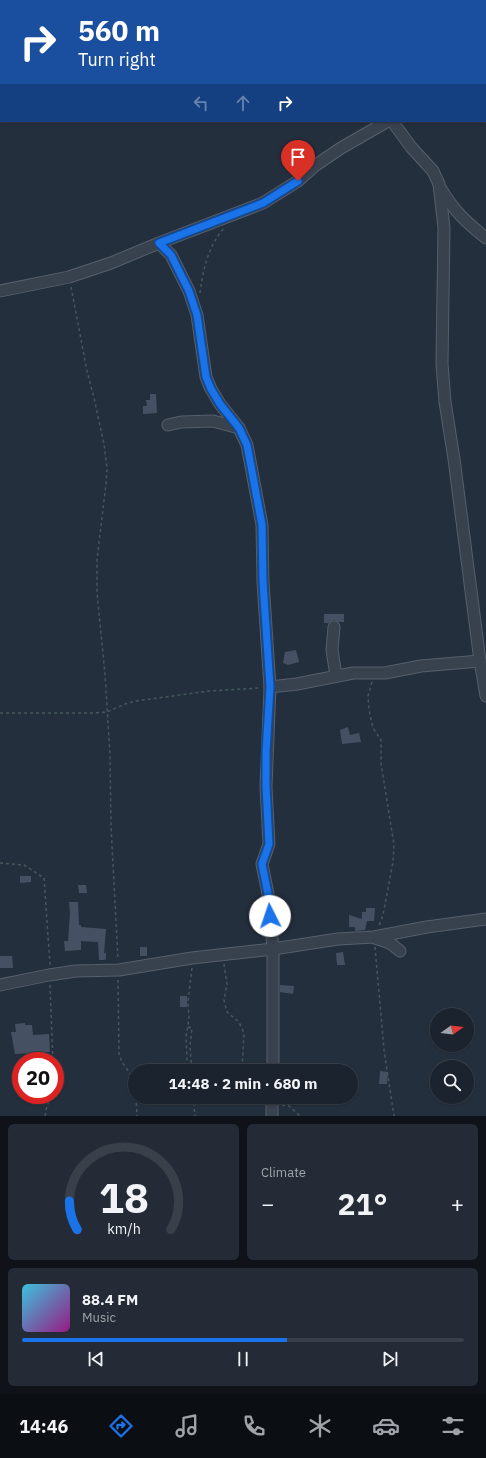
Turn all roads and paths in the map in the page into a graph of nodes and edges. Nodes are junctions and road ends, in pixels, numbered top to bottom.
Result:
1 (386, 122) edge
2 (393, 122) edge
3 (439, 184) junction
4 (236, 214) junction
5 (486, 238) edge
6 (159, 243) junction
7 (69, 277) junction
8 (0, 291) edge
9 (200, 294) dead end
10 (168, 425) dead end
11 (239, 428) junction
12 (334, 627) dead end
13 (480, 661) junction
14 (375, 673) junction
15 (336, 676) junction
16 (270, 687) junction
17 (486, 696) edge
18 (107, 712) junction
19 (0, 713) edge
20 (0, 863) edge
21 (486, 919) edge
22 (374, 937) junction
23 (273, 949) junction
24 (400, 951) dead end
25 (222, 955) junction
26 (192, 958) junction
27 (119, 970) junction
28 (49, 975) junction
29 (0, 985) edge
30 (188, 1027) junction
31 (53, 1052) edge
32 (184, 1064) edge
33 (191, 1064) edge
34 (242, 1064) edge
35 (273, 1064) edge
36 (128, 1071) edge
37 (48, 1104) edge
38 (136, 1104) edge
39 (194, 1104) edge
40 (272, 1106) edge
41 (45, 1116) edge
42 (137, 1116) edge
43 (196, 1116) edge
44 (300, 1116) edge
45 (394, 1116) edge

1 - 4 street
2 - 3 street
3 - 5 street
3 - 13 street
4 - 6 street
4 - 9 path
6 - 7 street
6 - 11 street
7 - 8 street
7 - 18 path
10 - 11 street
11 - 16 street
12 - 15 street
13 - 14 street
13 - 17 street
14 - 15 street
14 - 22 path
15 - 16 street
16 - 18 path
16 - 23 street
18 - 19 path
18 - 27 path
20 - 28 path
21 - 22 street
22 - 23 street
22 - 24 street
22 - 45 path
23 - 25 street
23 - 35 street
25 - 26 street
25 - 34 path
26 - 27 street
26 - 30 path
27 - 28 street
27 - 36 path
28 - 29 street
28 - 31 path
30 - 32 path
30 - 33 path
37 - 41 path
38 - 42 path
39 - 43 path
40 - 44 path

